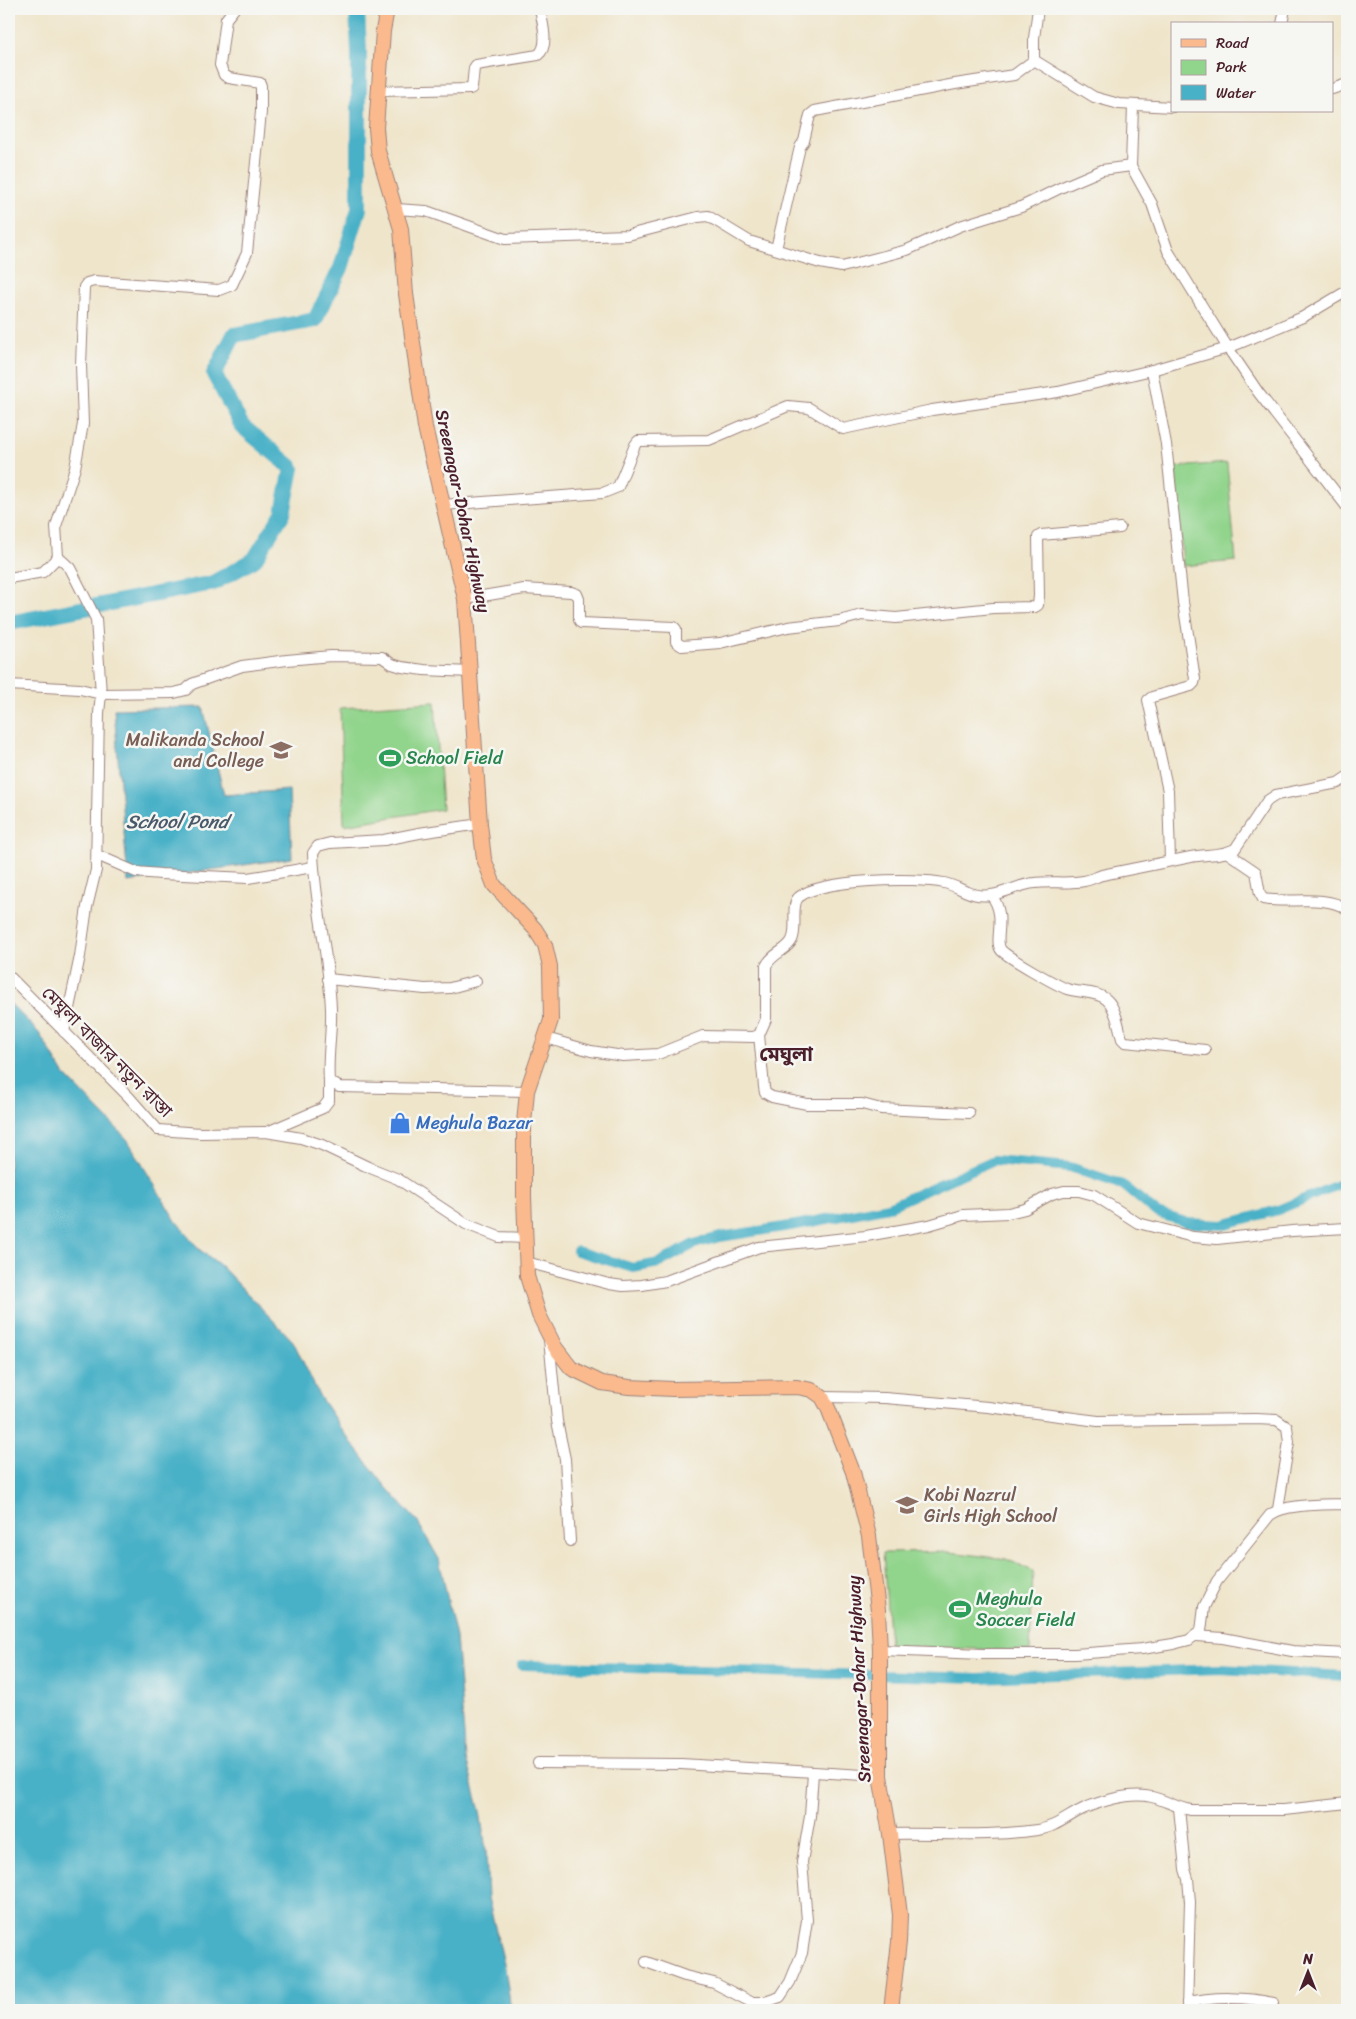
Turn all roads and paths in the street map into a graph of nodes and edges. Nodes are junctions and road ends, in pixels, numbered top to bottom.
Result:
1 (234, 9) edge
2 (387, 9) edge
3 (540, 9) edge
4 (1038, 9) edge
5 (1285, 9) edge
6 (1282, 22) edge
7 (1034, 60) junction
8 (1347, 84) edge
9 (1334, 88) edge
10 (378, 91) junction
11 (1133, 106) junction
12 (1171, 108) edge
13 (1131, 166) junction
14 (396, 209) junction
15 (776, 249) junction
16 (1347, 291) edge
17 (1228, 348) junction
18 (1152, 370) junction
19 (443, 505) junction
20 (1347, 507) edge
21 (1120, 528) dead end
22 (58, 557) junction
23 (9, 578) edge
24 (465, 599) junction
25 (471, 672) junction
26 (9, 685) edge
27 (101, 694) junction
28 (1347, 777) edge
29 (480, 824) junction
30 (1228, 853) junction
31 (96, 855) junction
32 (1170, 861) junction
33 (313, 867) junction
34 (992, 895) junction
35 (1347, 909) edge
36 (9, 976) edge
37 (328, 979) junction
38 (476, 981) dead end
39 (64, 1032) junction
40 (760, 1035) junction
41 (546, 1038) junction
42 (1205, 1050) dead end
43 (329, 1081) junction
44 (527, 1091) junction
45 (969, 1113) dead end
46 (266, 1132) junction
47 (1347, 1228) edge
48 (525, 1238) junction
49 (526, 1262) junction
50 (549, 1335) junction
51 (822, 1397) junction
52 (1347, 1504) edge
53 (1278, 1509) junction
54 (570, 1541) dead end
55 (1196, 1636) junction
56 (880, 1654) junction
57 (1347, 1654) edge
58 (538, 1763) dead end
59 (813, 1773) junction
60 (880, 1776) junction
61 (1347, 1803) edge
62 (1179, 1808) junction
63 (890, 1834) junction
64 (646, 1962) dead end
65 (1274, 2003) dead end
66 (749, 2006) edge
67 (1187, 2006) edge
68 (891, 2010) edge

1 - 22 street
2 - 10 main road, Sreenagar-Dohar Highway
3 - 10 street
4 - 7 street
5 - 6 street
7 - 11 street
7 - 15 street
8 - 9 street
10 - 14 main road, Sreenagar-Dohar Highway
11 - 12 street
11 - 13 street
13 - 15 street
13 - 17 street
14 - 15 street
14 - 19 main road, Sreenagar-Dohar Highway
16 - 17 street
17 - 18 street
17 - 20 street
18 - 19 street
18 - 32 street
19 - 24 main road, Sreenagar-Dohar Highway
21 - 24 street
22 - 23 street
22 - 27 street
24 - 25 main road, Sreenagar-Dohar Highway
25 - 27 street
25 - 29 main road, Sreenagar-Dohar Highway
26 - 27 street
27 - 31 street
28 - 30 street
29 - 33 street
29 - 41 main road, Sreenagar-Dohar Highway
30 - 32 street
30 - 35 street
31 - 33 street
31 - 39 street
32 - 34 street
33 - 37 street
34 - 40 street
34 - 42 street
36 - 39 street, মেঘুলা বাজার নতুন রাস্তা
37 - 38 street
37 - 43 street
39 - 46 street, মেঘুলা বাজার নতুন রাস্তা
40 - 41 street
40 - 45 street
41 - 44 main road, Sreenagar-Dohar Highway
43 - 44 street
43 - 46 street
44 - 48 main road, Sreenagar-Dohar Highway
46 - 48 street, মেঘুলা বাজার নতুন রাস্তা
47 - 49 street
48 - 49 main road, Sreenagar-Dohar Highway
49 - 50 main road, Sreenagar-Dohar Highway
50 - 51 main road, Sreenagar-Dohar Highway
50 - 54 street
51 - 53 street
51 - 56 main road, Sreenagar-Dohar Highway
52 - 53 street
53 - 55 street
55 - 56 street
55 - 57 street
56 - 60 main road, Sreenagar-Dohar Highway
58 - 59 street
59 - 60 street
59 - 66 street
60 - 63 main road, Sreenagar-Dohar Highway
61 - 62 street
62 - 63 street
62 - 67 street
63 - 68 main road, Sreenagar-Dohar Highway
64 - 66 street
65 - 67 street

